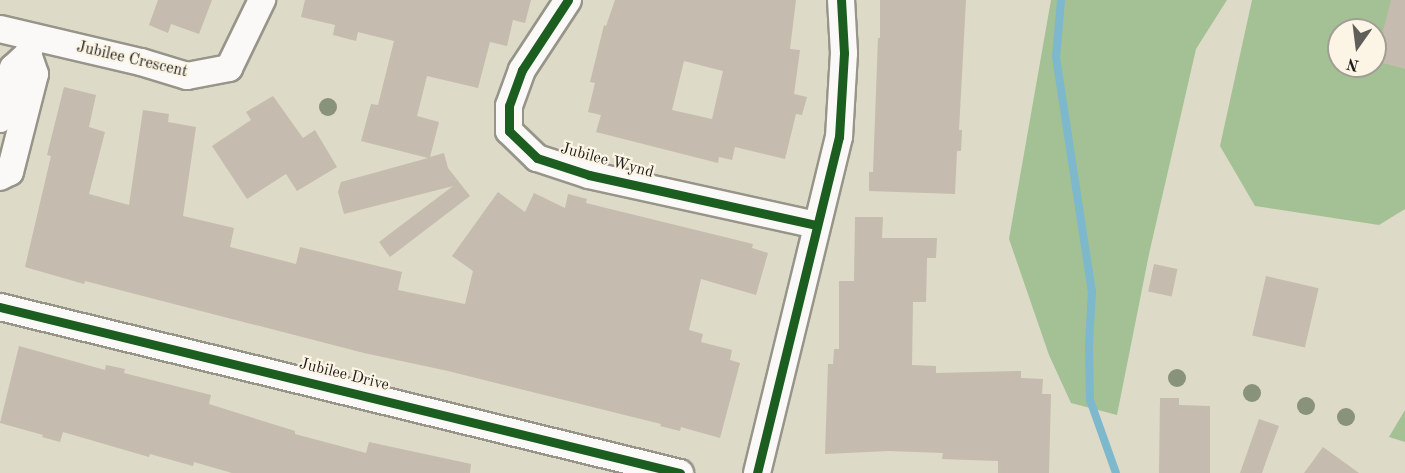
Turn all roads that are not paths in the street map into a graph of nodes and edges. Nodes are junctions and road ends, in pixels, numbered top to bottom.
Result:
1 (262, 0) edge
2 (568, 0) edge
3 (841, 0) edge
4 (0, 29) edge
5 (30, 45) junction
6 (0, 119) edge
7 (0, 177) edge
8 (816, 225) junction
9 (0, 307) edge
10 (680, 473) edge
11 (757, 473) edge

1 - 5 street, Jubilee Crescent
2 - 8 street, Jubilee Wynd
3 - 8 street
4 - 5 street, Jubilee Crescent
5 - 6 street
5 - 7 street
8 - 11 street
9 - 10 street, Jubilee Drive

